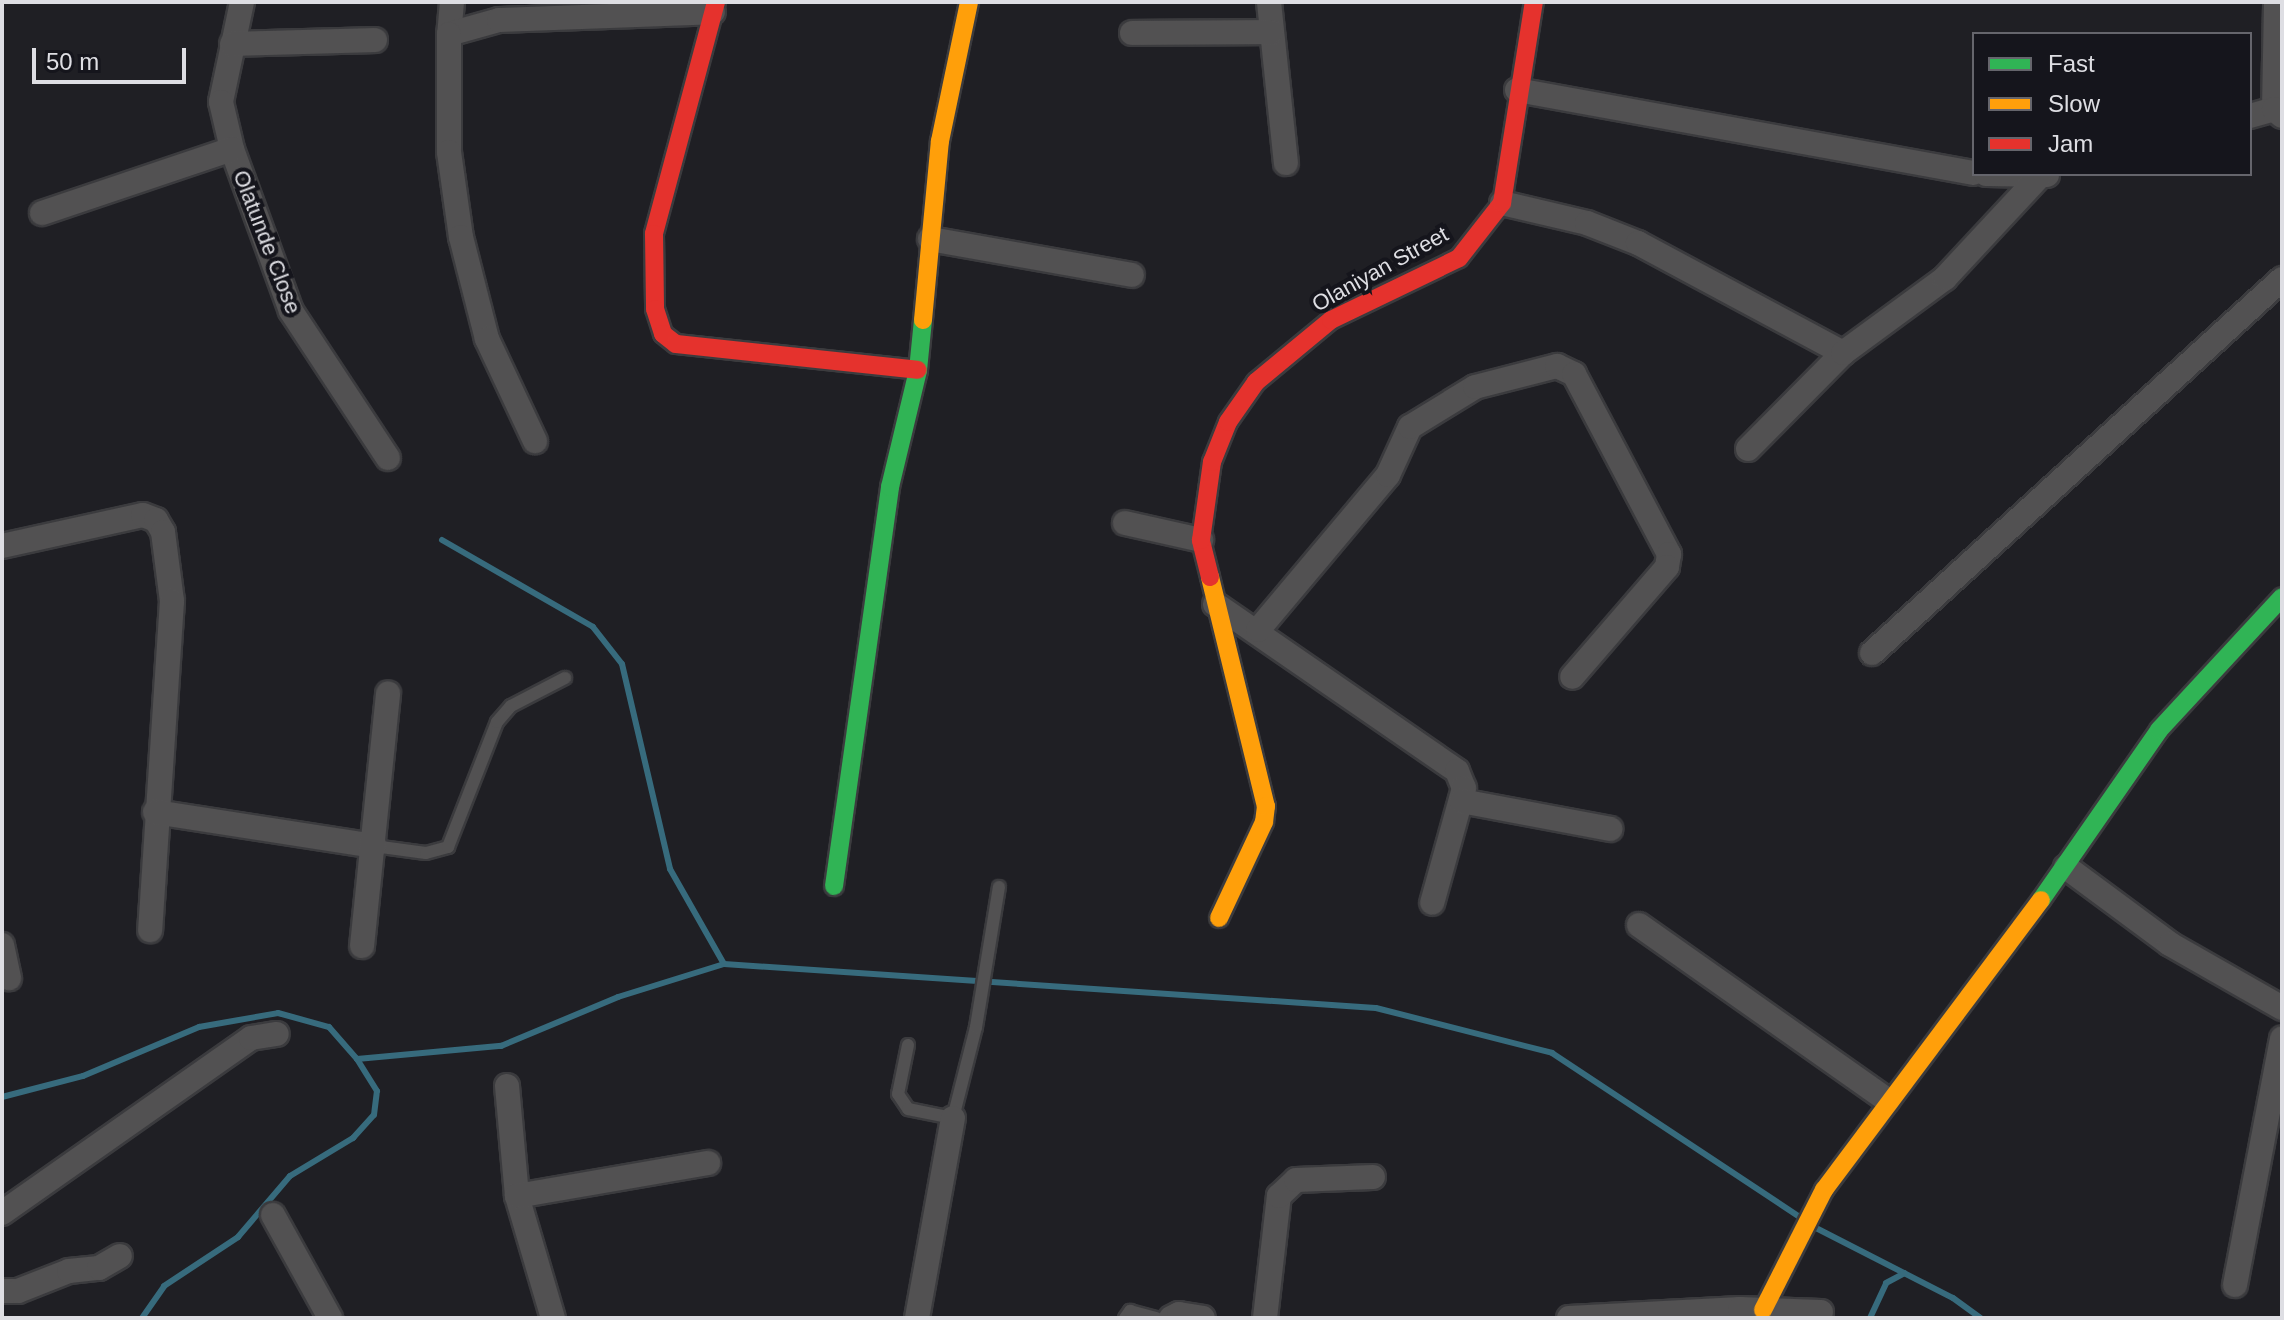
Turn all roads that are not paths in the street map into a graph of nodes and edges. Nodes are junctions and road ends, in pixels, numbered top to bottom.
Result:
1 (242, 2) edge
2 (452, 2) edge
3 (969, 2) edge
4 (1269, 2) edge
5 (1534, 2) edge
6 (2276, 2) edge
7 (714, 7) edge
8 (1271, 32) junction
9 (1132, 33) dead end
10 (449, 34) junction
11 (375, 40) dead end
12 (232, 44) junction
13 (1517, 90) junction
14 (2278, 112) edge
15 (2252, 116) edge
16 (232, 149) junction
17 (1286, 163) dead end
18 (1972, 173) edge
19 (2044, 176) edge
20 (1502, 203) junction
21 (42, 213) dead end
22 (930, 239) junction
23 (1132, 275) dead end
24 (2282, 279) edge
25 (1843, 353) junction
26 (918, 370) junction
27 (535, 441) dead end
28 (1748, 449) dead end
29 (388, 458) dead end
30 (1125, 523) dead end
31 (1201, 540) junction
32 (2, 546) edge
33 (2282, 597) edge
34 (1215, 604) junction
35 (1258, 630) junction
36 (1872, 653) dead end
37 (1572, 677) dead end
38 (565, 678) dead end
39 (388, 693) dead end
40 (1461, 801) junction
41 (155, 812) junction
42 (1610, 829) dead end
43 (374, 846) junction
44 (2066, 867) junction
45 (834, 886) dead end
46 (999, 887) dead end
47 (1432, 903) dead end
48 (1219, 918) dead end
49 (1639, 925) dead end
50 (150, 930) dead end
51 (2, 945) edge
52 (362, 946) dead end
53 (9, 978) dead end
54 (2282, 1008) edge
55 (277, 1034) dead end
56 (2282, 1038) edge
57 (908, 1045) dead end
58 (507, 1086) dead end
59 (1887, 1100) junction
60 (953, 1118) junction
61 (708, 1163) dead end
62 (1373, 1177) dead end
63 (517, 1196) junction
64 (2, 1213) edge
65 (273, 1215) dead end
66 (120, 1256) dead end
67 (2235, 1285) dead end
68 (2, 1291) edge
69 (1763, 1310) junction
70 (1821, 1312) dead end
71 (330, 1318) edge
72 (553, 1318) edge
73 (917, 1318) edge
74 (1125, 1318) edge
75 (1156, 1318) edge
76 (1171, 1318) edge
77 (1203, 1318) edge
78 (1265, 1318) edge
79 (1569, 1318) edge

1 - 12 street, Olatunde Close
2 - 10 street
3 - 22 street
4 - 8 street
5 - 13 street
6 - 14 street
7 - 10 street
7 - 26 street
8 - 9 street
8 - 17 street
10 - 27 street
11 - 12 street
12 - 16 street, Olatunde Close
13 - 18 street
13 - 20 street
14 - 15 street
16 - 21 street
16 - 29 street, Olatunde Close
19 - 25 street
20 - 25 street
20 - 31 street, Olaniyan Street
22 - 23 street
22 - 26 street
24 - 36 street
25 - 28 street
26 - 45 street
30 - 31 street
31 - 34 street, Olaniyan Street
32 - 41 street
33 - 44 street
34 - 35 street
34 - 48 street, Olaniyan Street
35 - 37 street
35 - 40 street
38 - 43 lane
39 - 43 street
40 - 42 street
40 - 47 street
41 - 43 street
41 - 50 street
43 - 52 street
44 - 54 street
44 - 59 street
46 - 60 lane
49 - 59 street
51 - 53 street
55 - 64 street
56 - 67 street
57 - 60 lane
58 - 63 street
59 - 69 street
60 - 73 street
61 - 63 street
62 - 78 street
63 - 72 street
65 - 71 street
66 - 68 street
69 - 70 street
69 - 79 street
74 - 75 lane
76 - 77 street

